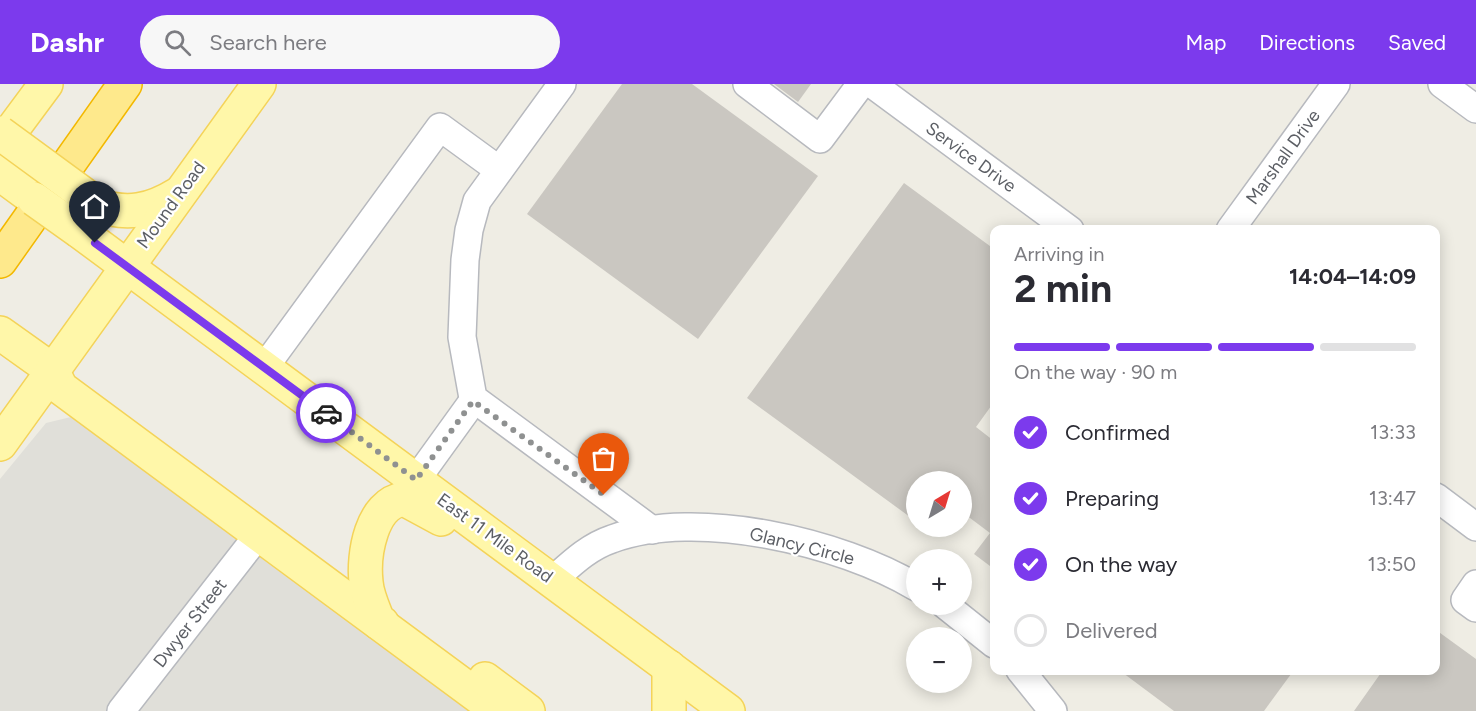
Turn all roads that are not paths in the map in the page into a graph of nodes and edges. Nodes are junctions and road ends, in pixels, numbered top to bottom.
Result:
1 (46, 84) edge
2 (124, 84) edge
3 (259, 84) edge
4 (562, 84) edge
5 (747, 84) edge
6 (861, 84) edge
7 (872, 84) edge
8 (1336, 84) edge
9 (1442, 84) edge
10 (1476, 109) edge
11 (0, 133) edge
12 (0, 146) edge
13 (499, 170) junction
14 (0, 174) edge
15 (180, 193) junction
16 (1063, 225) edge
17 (1234, 225) edge
18 (0, 261) edge
19 (126, 266) junction
20 (0, 333) edge
21 (264, 368) junction
22 (52, 370) junction
23 (473, 401) junction
24 (0, 444) edge
25 (416, 480) junction
26 (1440, 500) edge
27 (1476, 526) edge
28 (652, 530) junction
29 (259, 534) junction
30 (513, 552) junction
31 (553, 580) junction
32 (906, 583) edge
33 (1476, 584) edge
34 (1476, 608) edge
35 (958, 615) edge
36 (379, 623) junction
37 (990, 641) edge
38 (669, 667) junction
39 (1024, 675) edge
40 (122, 711) edge
41 (498, 711) edge
42 (528, 711) edge
43 (669, 711) edge
44 (728, 711) edge
45 (1053, 711) edge

1 - 12 main road
2 - 18 highway
3 - 15 main road, Mound Road
4 - 13 street
5 - 6 street
7 - 16 street, Service Drive
8 - 17 street, Marshall Drive
9 - 10 street
11 - 15 main road, bridge
13 - 21 street
13 - 23 street
14 - 19 main road, East 11 Mile Road, bridge
15 - 19 main road, Mound Road
19 - 21 main road, East 11 Mile Road
19 - 22 main road, Mound Road
20 - 22 main road
21 - 25 main road, East 11 Mile Road
22 - 24 main road, Mound Road
22 - 29 main road
23 - 25 street
23 - 28 street
25 - 30 main road, East 11 Mile Road
26 - 27 street
28 - 31 street, Glancy Circle
28 - 32 street, Glancy Circle
29 - 36 main road
29 - 40 street, Dwyer Street
30 - 31 main road, East 11 Mile Road
30 - 36 main road
31 - 38 main road, East 11 Mile Road
33 - 34 street
35 - 37 street
36 - 41 main road
36 - 42 main road
38 - 43 main road
38 - 44 main road, East 11 Mile Road
39 - 45 street

